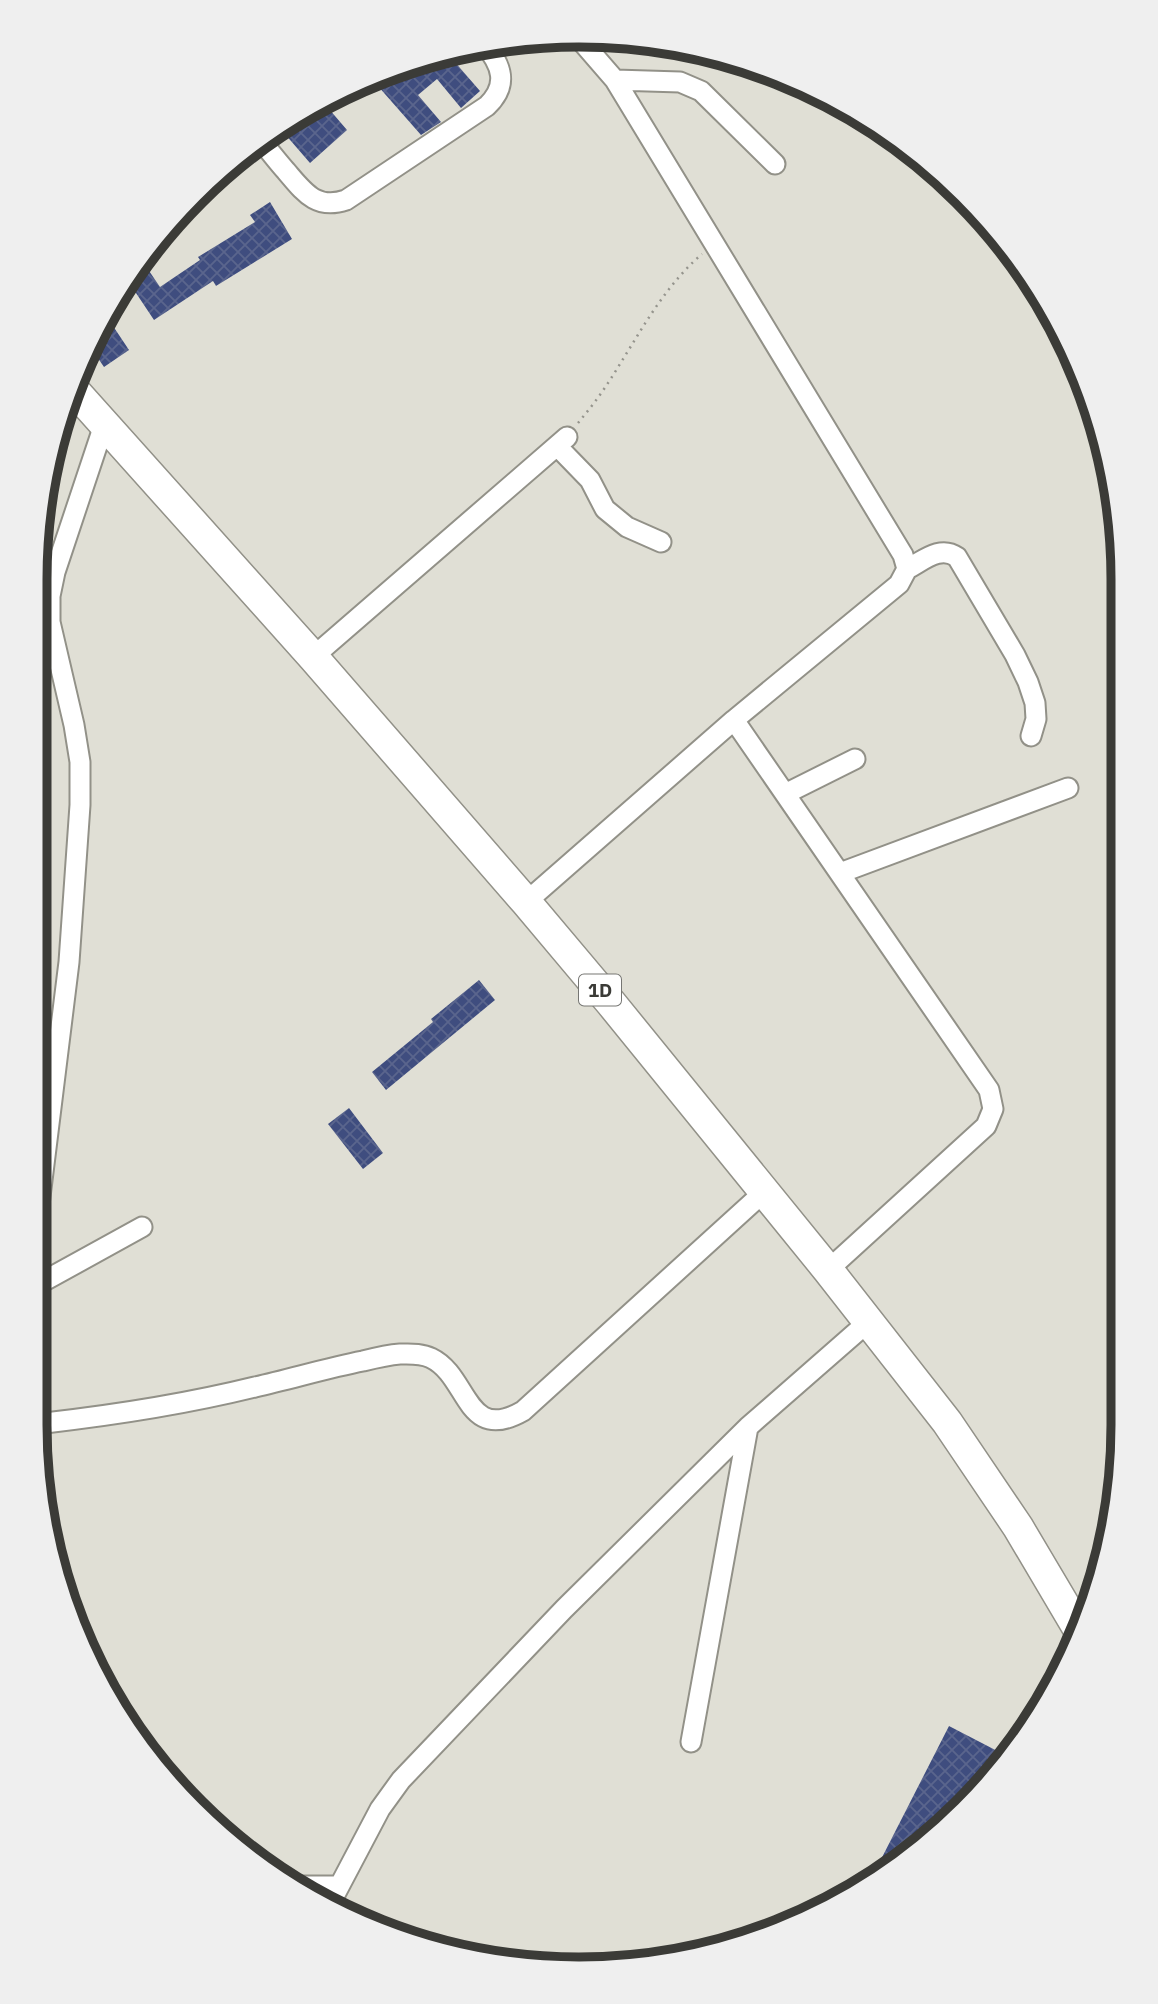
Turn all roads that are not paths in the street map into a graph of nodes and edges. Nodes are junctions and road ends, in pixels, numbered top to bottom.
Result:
1 (587, 47) edge
2 (493, 54) edge
3 (615, 80) junction
4 (267, 149) edge
5 (775, 164) dead end
6 (80, 397) edge
7 (104, 425) junction
8 (661, 542) dead end
9 (907, 569) junction
10 (313, 657) junction
11 (734, 720) junction
12 (1031, 736) dead end
13 (855, 759) dead end
14 (1068, 788) dead end
15 (785, 794) junction
16 (841, 873) junction
17 (526, 902) junction
18 (47, 1058) edge
19 (57, 1059) junction
20 (47, 1140) edge
21 (764, 1192) junction
22 (142, 1227) dead end
23 (828, 1270) junction
24 (47, 1279) edge
25 (868, 1322) junction
26 (47, 1423) edge
27 (748, 1427) junction
28 (1073, 1620) edge
29 (691, 1742) dead end
30 (335, 1894) edge

1 - 3 street
2 - 4 street
3 - 5 street
3 - 9 street
6 - 7 highway, 1D
7 - 10 highway, 1D
7 - 19 street
8 - 10 street
9 - 11 street
9 - 12 street
10 - 17 highway, 1D
11 - 15 street
11 - 17 street
13 - 15 street
14 - 16 street
15 - 16 street
16 - 23 street
17 - 21 highway, 1D
18 - 19 street
19 - 20 street
21 - 23 highway, 1D
21 - 26 street
22 - 24 street
23 - 25 highway, 1D
25 - 27 street
25 - 28 highway, 1D
27 - 29 street
27 - 30 street

